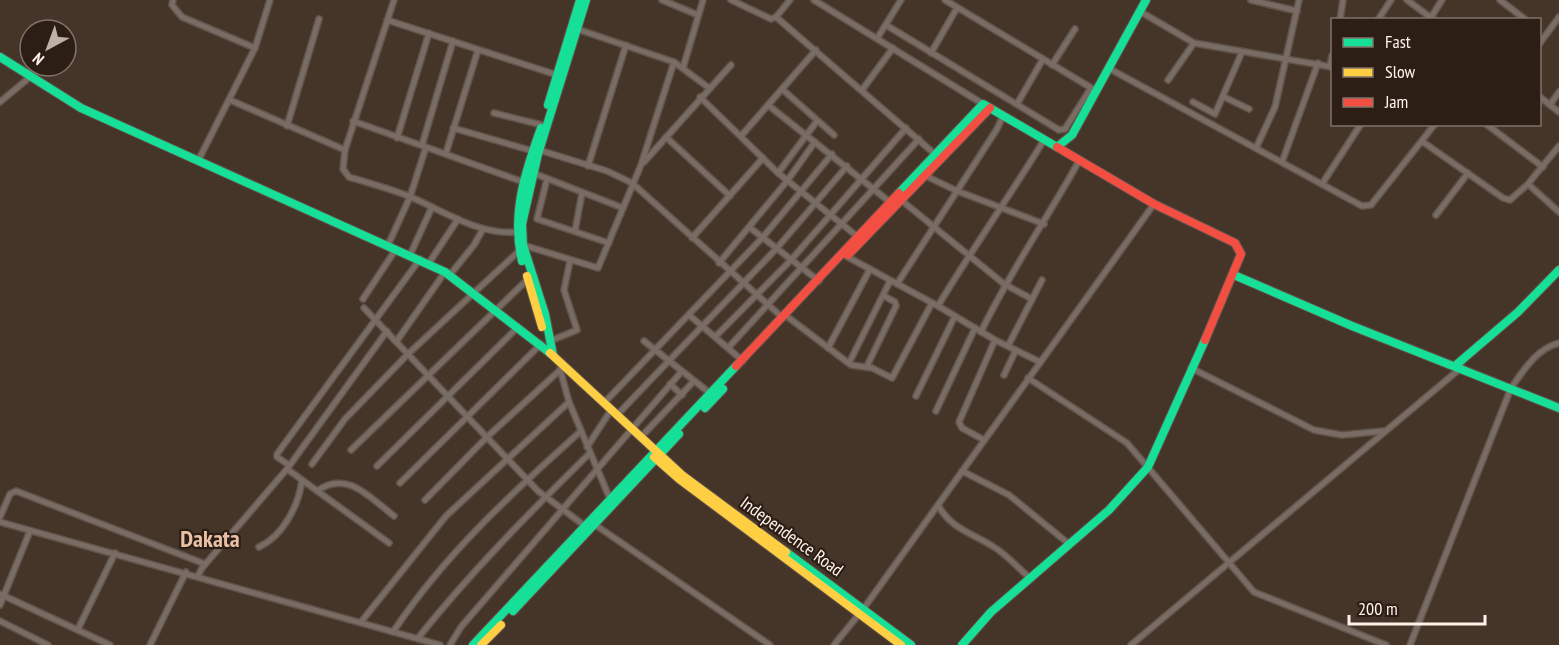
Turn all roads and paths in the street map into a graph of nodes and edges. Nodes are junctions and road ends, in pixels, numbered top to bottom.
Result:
1 (174, 0) edge
2 (270, 0) edge
3 (662, 0) edge
4 (703, 0) edge
5 (731, 0) edge
6 (790, 0) edge
7 (814, 0) edge
8 (901, 0) edge
9 (945, 0) edge
10 (1251, 0) edge
11 (1299, 0) edge
12 (1343, 0) edge
13 (1391, 0) edge
14 (1407, 0) edge
15 (1442, 0) edge
16 (1500, 0) edge
17 (392, 1) edge
18 (1145, 1) edge
19 (582, 3) edge
20 (957, 8) junction
21 (1297, 11) junction
22 (1141, 12) junction
23 (698, 15) junction
24 (777, 16) junction
25 (1559, 17) edge
26 (1340, 18) edge
27 (1379, 18) edge
28 (1431, 18) edge
29 (1433, 18) edge
30 (1523, 18) edge
31 (319, 19) dead end
32 (387, 20) junction
33 (886, 25) junction
34 (577, 29) junction
35 (1075, 29) dead end
36 (1541, 30) edge
37 (429, 33) junction
38 (1546, 34) junction
39 (878, 37) junction
40 (1541, 40) edge
41 (453, 41) junction
42 (1194, 43) junction
43 (626, 45) junction
44 (255, 48) junction
45 (893, 48) junction
46 (478, 50) junction
47 (816, 50) junction
48 (1242, 52) junction
49 (931, 53) junction
50 (1, 59) edge
51 (1043, 59) junction
52 (1287, 61) junction
53 (674, 62) junction
54 (1318, 63) junction
55 (731, 65) dead end
56 (1052, 65) junction
57 (1331, 67) edge
58 (683, 68) junction
59 (1110, 69) junction
60 (18, 70) edge
61 (557, 75) junction
62 (29, 78) edge
63 (32, 78) edge
64 (1168, 80) dead end
65 (709, 88) junction
66 (782, 89) junction
67 (1094, 89) junction
68 (862, 90) junction
69 (1559, 92) edge
70 (700, 97) junction
71 (1224, 97) junction
72 (1541, 98) edge
73 (230, 100) junction
74 (0, 102) edge
75 (1192, 102) dead end
76 (1017, 104) junction
77 (768, 105) junction
78 (1550, 105) junction
79 (986, 106) junction
80 (1250, 109) dead end
81 (1559, 112) edge
82 (494, 113) dead end
83 (1003, 116) junction
84 (353, 121) junction
85 (817, 121) junction
86 (542, 125) junction
87 (287, 126) junction
88 (1360, 126) edge
89 (1434, 126) edge
90 (1489, 126) edge
91 (453, 128) junction
92 (906, 128) junction
93 (741, 135) junction
94 (805, 135) junction
95 (834, 135) dead end
96 (666, 137) junction
97 (397, 138) junction
98 (919, 139) junction
99 (1044, 140) junction
100 (814, 142) junction
101 (1423, 142) junction
102 (424, 146) junction
103 (1559, 146) edge
104 (1057, 147) junction
105 (1256, 148) junction
106 (345, 150) junction
107 (536, 151) junction
108 (446, 153) junction
109 (832, 154) junction
110 (937, 155) junction
111 (763, 158) junction
112 (199, 159) junction
113 (1079, 162) junction
114 (1282, 162) junction
115 (641, 165) junction
116 (588, 166) junction
117 (847, 166) junction
118 (1543, 167) junction
119 (532, 173) junction
120 (778, 173) junction
121 (1468, 173) junction
122 (926, 176) junction
123 (547, 179) junction
124 (861, 179) junction
125 (787, 181) junction
126 (632, 183) junction
127 (527, 184) junction
128 (1322, 184) junction
129 (1528, 184) junction
130 (874, 189) junction
131 (957, 191) junction
132 (582, 192) junction
133 (802, 192) junction
134 (730, 196) junction
135 (410, 197) junction
136 (901, 200) junction
137 (891, 203) junction
138 (815, 204) junction
139 (1154, 204) junction
140 (432, 207) junction
141 (623, 207) junction
142 (1003, 207) junction
143 (1559, 212) edge
144 (829, 215) junction
145 (1436, 215) dead end
146 (458, 219) junction
147 (1044, 224) junction
148 (842, 225) junction
149 (749, 227) junction
150 (934, 227) junction
151 (483, 229) junction
152 (575, 231) junction
153 (516, 232) junction
154 (763, 237) junction
155 (858, 237) junction
156 (692, 238) junction
157 (609, 243) junction
158 (388, 245) junction
159 (521, 248) junction
160 (777, 248) junction
161 (396, 249) junction
162 (969, 254) junction
163 (410, 255) junction
164 (845, 256) junction
165 (420, 259) junction
166 (791, 260) junction
167 (570, 261) junction
168 (429, 263) junction
169 (719, 263) junction
170 (802, 268) junction
171 (870, 269) junction
172 (1559, 270) edge
173 (730, 272) junction
174 (447, 274) junction
175 (1234, 275) junction
176 (528, 279) junction
177 (890, 280) junction
178 (1042, 280) dead end
179 (819, 281) junction
180 (743, 284) junction
181 (897, 284) junction
182 (1004, 284) junction
183 (473, 293) junction
184 (756, 294) junction
185 (884, 296) junction
186 (363, 299) dead end
187 (1032, 299) junction
188 (932, 303) junction
189 (768, 305) junction
190 (938, 306) junction
191 (364, 308) dead end
192 (497, 311) junction
193 (689, 315) junction
194 (955, 316) junction
195 (786, 318) junction
196 (377, 321) junction
197 (703, 326) junction
198 (518, 327) junction
199 (978, 330) junction
200 (387, 332) junction
201 (715, 337) junction
202 (995, 340) junction
203 (550, 341) junction
204 (644, 341) dead end
205 (396, 342) junction
206 (1559, 344) edge
207 (1008, 346) junction
208 (728, 348) junction
209 (828, 348) junction
210 (547, 350) junction
211 (1016, 350) junction
212 (655, 351) junction
213 (408, 354) junction
214 (668, 360) junction
215 (743, 361) junction
216 (1040, 362) junction
217 (849, 363) junction
218 (867, 366) junction
219 (1459, 366) junction
220 (561, 368) junction
221 (1191, 368) junction
222 (682, 371) junction
223 (428, 375) junction
224 (1004, 375) dead end
225 (1028, 378) junction
226 (694, 381) junction
227 (670, 384) junction
228 (1511, 388) junction
229 (711, 394) junction
230 (447, 395) junction
231 (682, 395) junction
232 (916, 396) dead end
233 (569, 402) junction
234 (604, 403) junction
235 (1559, 408) edge
236 (936, 411) dead end
237 (614, 412) junction
238 (467, 416) junction
239 (631, 427) junction
240 (581, 431) junction
241 (1386, 431) junction
242 (487, 437) junction
243 (641, 437) junction
244 (984, 440) junction
245 (351, 450) dead end
246 (589, 450) junction
247 (657, 455) junction
248 (507, 458) junction
249 (312, 464) dead end
250 (377, 466) dead end
251 (288, 467) junction
252 (1148, 467) junction
253 (597, 469) junction
254 (962, 471) junction
255 (527, 479) junction
256 (302, 480) junction
257 (400, 483) dead end
258 (317, 490) junction
259 (546, 496) junction
260 (610, 499) junction
261 (425, 500) dead end
262 (938, 505) junction
263 (561, 508) junction
264 (394, 516) dead end
265 (0, 517) edge
266 (0, 522) edge
267 (594, 524) junction
268 (585, 526) junction
269 (30, 531) junction
270 (389, 543) dead end
271 (1069, 544) junction
272 (259, 547) dead end
273 (115, 553) junction
274 (1228, 562) junction
275 (205, 564) junction
276 (186, 572) junction
277 (198, 576) junction
278 (1030, 578) junction
279 (539, 580) junction
280 (2, 595) edge
281 (0, 605) edge
282 (862, 611) junction
283 (0, 621) edge
284 (361, 622) junction
285 (78, 629) junction
286 (393, 632) junction
287 (418, 638) junction
288 (48, 645) edge
289 (110, 645) edge
290 (150, 645) edge
291 (440, 645) edge
292 (450, 645) edge
293 (473, 645) edge
294 (481, 645) edge
295 (770, 645) edge
296 (834, 645) edge
297 (901, 645) edge
298 (911, 645) edge
299 (962, 645) edge
300 (1131, 645) edge
301 (1386, 645) edge
302 (1410, 645) edge

1 - 44 street
2 - 44 street
3 - 23 street
4 - 23 street
5 - 24 street
6 - 24 street
7 - 39 street
8 - 33 street
9 - 20 street
10 - 21 street
11 - 21 street
12 - 26 street
13 - 27 street
14 - 28 street
15 - 29 street
16 - 30 street
17 - 32 street
18 - 22 street
19 - 34 street
19 - 61 street
20 - 49 street
20 - 51 street
21 - 52 street
22 - 42 street
22 - 59 street
23 - 58 street
24 - 47 street
25 - 38 street
31 - 87 street
32 - 37 street
32 - 84 street
33 - 39 street
33 - 49 street
34 - 43 street
34 - 107 street
35 - 56 street
36 - 38 street
37 - 41 street
37 - 97 street
38 - 40 street
39 - 45 street
41 - 46 street
41 - 102 street
42 - 48 street
42 - 64 street
43 - 53 street
43 - 116 street
44 - 73 street
45 - 68 street
45 - 79 street
46 - 61 street
46 - 91 street
47 - 66 street
47 - 68 street
48 - 52 street
48 - 71 street
49 - 76 street
50 - 60 street
51 - 56 street
51 - 76 street
52 - 54 street
52 - 105 street
53 - 58 street
53 - 115 street
54 - 57 street
54 - 114 street
55 - 65 street
56 - 67 street
58 - 65 street
59 - 67 street
59 - 105 street
61 - 86 street
62 - 74 street
63 - 112 street
65 - 70 street
66 - 77 street
66 - 85 street
67 - 76 street
67 - 104 street
68 - 92 street
69 - 78 street
70 - 93 street
70 - 96 street
71 - 75 street
71 - 80 street
72 - 78 street
73 - 87 street
73 - 112 street
77 - 93 street
77 - 94 street
78 - 81 street
79 - 83 street
79 - 110 street
79 - 122 street
82 - 86 street
83 - 99 street
83 - 131 street
84 - 97 street
84 - 106 street
85 - 94 street
85 - 95 street
86 - 107 street
87 - 106 street
88 - 128 street
89 - 101 street
90 - 118 street
91 - 107 street
91 - 108 street
92 - 98 street
92 - 124 street
93 - 111 street
94 - 100 street
94 - 120 street
96 - 115 street
96 - 134 street
97 - 102 street
98 - 110 street
98 - 130 street
99 - 104 street
99 - 142 street
100 - 109 street
100 - 125 street
101 - 121 street
101 - 128 street
102 - 108 street
102 - 135 street
103 - 118 street
104 - 113 street
105 - 114 street
106 - 135 street
107 - 116 street
107 - 119 street
107 - 127 street
108 - 127 street
109 - 117 street
109 - 133 street
110 - 137 street
111 - 120 street
111 - 134 street
112 - 158 street
113 - 139 street
113 - 147 street
114 - 128 street
115 - 126 street
116 - 126 street
117 - 124 street
117 - 138 street
118 - 129 street
119 - 123 street
119 - 127 street
120 - 125 street
121 - 129 street
121 - 145 street
122 - 131 street
122 - 136 street
123 - 132 street
123 - 152 street
124 - 130 street
124 - 144 street
125 - 133 street
125 - 149 street
126 - 141 street
126 - 156 street
127 - 153 street
127 - 159 street
129 - 143 street
130 - 137 street
130 - 148 street
131 - 142 street
131 - 150 street
132 - 141 street
132 - 152 street
133 - 138 street
133 - 154 street
134 - 156 street
135 - 140 street
135 - 158 street
136 - 150 street
136 - 164 street
137 - 155 street
138 - 144 street
138 - 160 street
139 - 175 street
139 - 216 street
140 - 146 street
140 - 163 street
141 - 157 street
142 - 147 street
142 - 162 street
144 - 148 street
144 - 166 street
146 - 151 street
146 - 168 street
147 - 182 street
148 - 155 street
148 - 170 street
149 - 154 street
149 - 169 street
150 - 162 street
150 - 181 street
151 - 153 street
151 - 174 street
152 - 157 street
153 - 159 street
154 - 160 street
154 - 173 street
155 - 164 street
156 - 169 street
157 - 167 street
158 - 161 street
159 - 167 street
159 - 176 street
159 - 183 street
159 - 203 street
160 - 166 street
160 - 180 street
161 - 163 street
161 - 186 street
162 - 182 street
162 - 190 street
163 - 165 street
164 - 171 street
164 - 179 street
164 - 195 street
165 - 168 street
165 - 196 street
166 - 170 street
166 - 184 street
167 - 203 street
168 - 174 street
169 - 173 street
170 - 179 street
170 - 189 street
171 - 177 street
171 - 209 street
172 - 219 street
173 - 180 street
173 - 193 street
174 - 183 street
174 - 205 street
175 - 219 street
175 - 221 street
176 - 192 street
176 - 210 street
177 - 181 street
177 - 185 street
178 - 187 street
179 - 195 street
180 - 184 street
180 - 197 street
181 - 188 street
182 - 187 street
182 - 199 street
183 - 192 street
183 - 213 street
184 - 189 street
184 - 201 street
185 - 217 street
185 - 218 street
187 - 207 street
188 - 190 street
188 - 218 street
189 - 195 street
189 - 208 street
190 - 194 street
191 - 196 street
192 - 198 street
192 - 223 street
193 - 197 street
193 - 212 street
194 - 199 street
194 - 232 street
195 - 209 street
195 - 215 street
195 - 247 street
196 - 200 street
196 - 251 street
197 - 201 street
197 - 214 street
198 - 210 street
198 - 230 street
199 - 202 street
199 - 236 street
200 - 205 street
200 - 251 street
201 - 208 street
202 - 207 street
202 - 244 street
203 - 210 street
204 - 212 street
205 - 213 street
206 - 228 street
207 - 211 street
208 - 215 street
209 - 217 street
210 - 220 street
210 - 238 street
211 - 216 street
211 - 224 street
212 - 214 street
212 - 234 street
213 - 223 street
213 - 249 street
214 - 222 street
214 - 237 street
215 - 229 street
216 - 225 street
217 - 218 street
219 - 228 street
219 - 241 street
220 - 233 street
220 - 234 street
220 - 242 street
221 - 241 street
221 - 252 street
222 - 226 street
222 - 227 street
223 - 230 street
223 - 245 street
225 - 244 street
225 - 252 street
226 - 229 street
226 - 231 street
227 - 231 street
227 - 239 street
228 - 235 street
228 - 302 street
229 - 247 street
230 - 238 street
230 - 250 street
231 - 243 street
233 - 240 street
233 - 248 street
234 - 237 street
237 - 239 street
237 - 246 street
238 - 242 street
238 - 257 street
239 - 243 street
239 - 253 street
240 - 246 street
240 - 255 street
241 - 274 street
242 - 248 street
242 - 261 street
243 - 247 street
244 - 254 street
246 - 253 street
246 - 259 street
247 - 260 street
247 - 267 street
247 - 282 street, Independence Road
248 - 255 street
248 - 284 street
251 - 256 street
251 - 275 street
252 - 271 street
252 - 274 street
253 - 260 street
253 - 263 street
254 - 262 street
254 - 271 street
255 - 259 street
255 - 286 street
256 - 258 street
256 - 272 street
258 - 264 street
258 - 270 street
259 - 263 street
259 - 287 street
260 - 268 street
262 - 278 street
262 - 282 street
263 - 268 street
263 - 292 street
265 - 275 street
266 - 269 street
267 - 279 street
267 - 295 street
268 - 279 street
269 - 273 street
269 - 280 street
271 - 278 street
273 - 276 street
273 - 285 street
274 - 300 street
274 - 301 street
275 - 277 street
276 - 277 street
276 - 290 street
277 - 284 street
278 - 299 street
279 - 293 street
279 - 294 street
280 - 281 street
280 - 285 street
282 - 296 street
282 - 297 street, Independence Road
282 - 298 street, Independence Road
283 - 288 street
284 - 286 street
285 - 289 street
286 - 287 street
287 - 291 street

